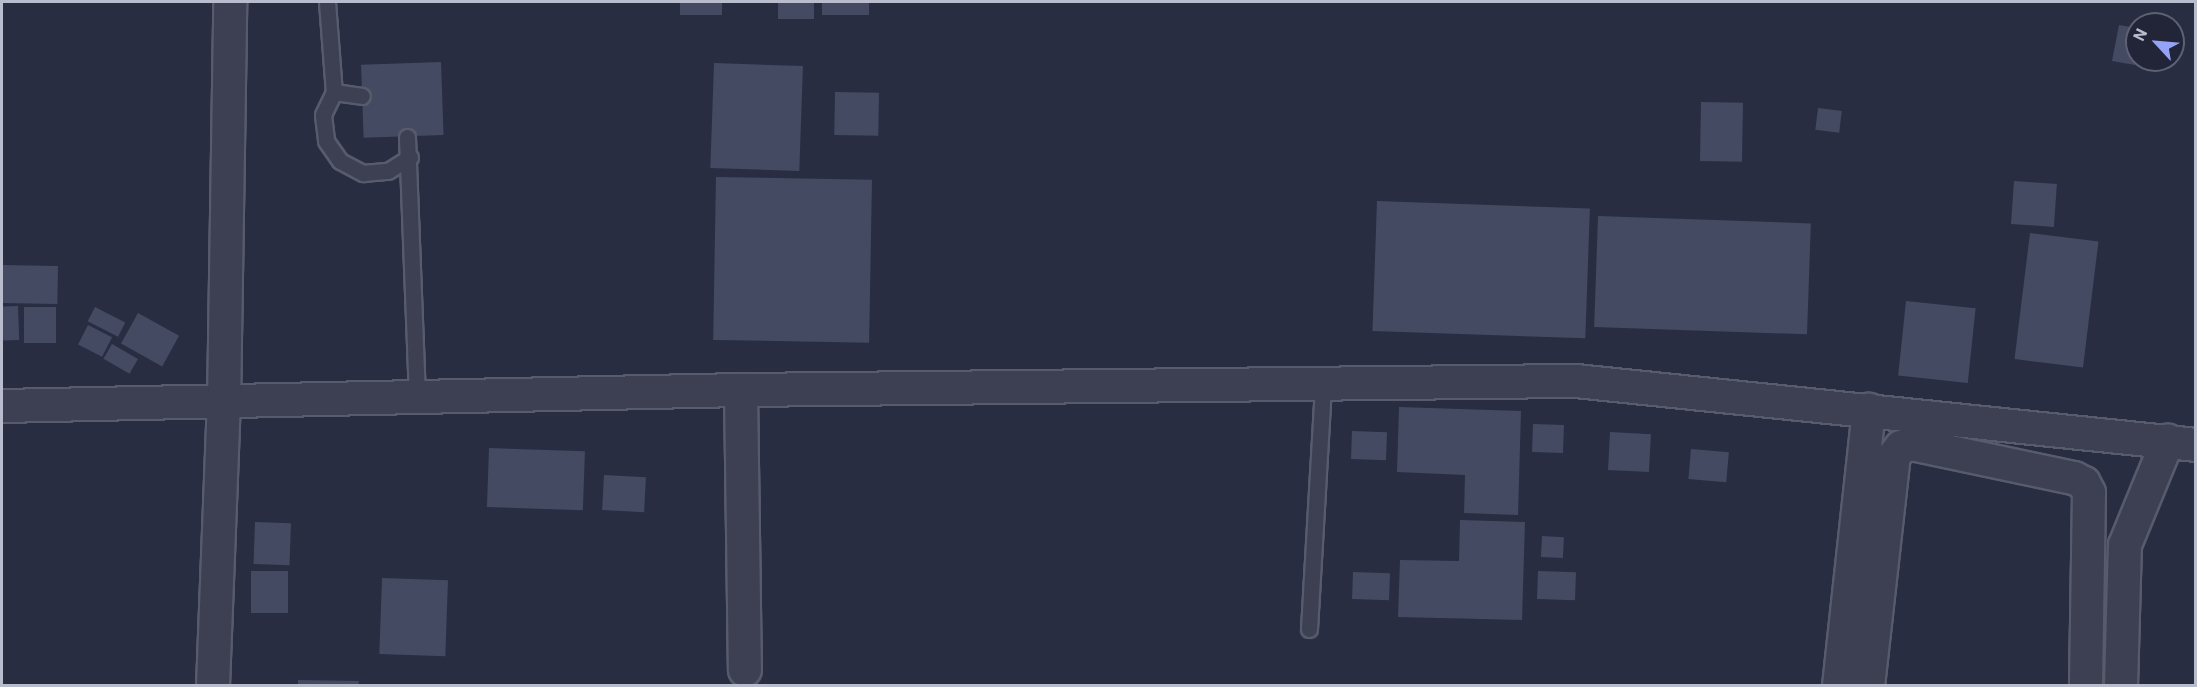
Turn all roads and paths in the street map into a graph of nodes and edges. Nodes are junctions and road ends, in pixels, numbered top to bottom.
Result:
1 (230, 2) edge
2 (327, 2) edge
3 (334, 92) junction
4 (362, 96) dead end
5 (407, 137) dead end
6 (410, 158) junction
7 (1323, 385) junction
8 (741, 390) junction
9 (417, 399) junction
10 (224, 404) junction
11 (2, 406) edge
12 (1869, 410) junction
13 (2182, 442) edge
14 (1309, 629) dead end
15 (745, 670) dead end
16 (213, 686) edge
17 (1839, 686) edge
18 (1868, 686) edge
19 (2086, 686) edge
20 (2121, 686) edge

1 - 10 street
2 - 3 lane
3 - 4 lane
3 - 6 lane
5 - 6 lane
6 - 9 lane
7 - 8 street
7 - 12 street
7 - 14 lane
8 - 9 street
8 - 15 street
9 - 10 street
10 - 11 street
10 - 16 street
12 - 13 street
12 - 17 street
13 - 20 street
18 - 19 street

